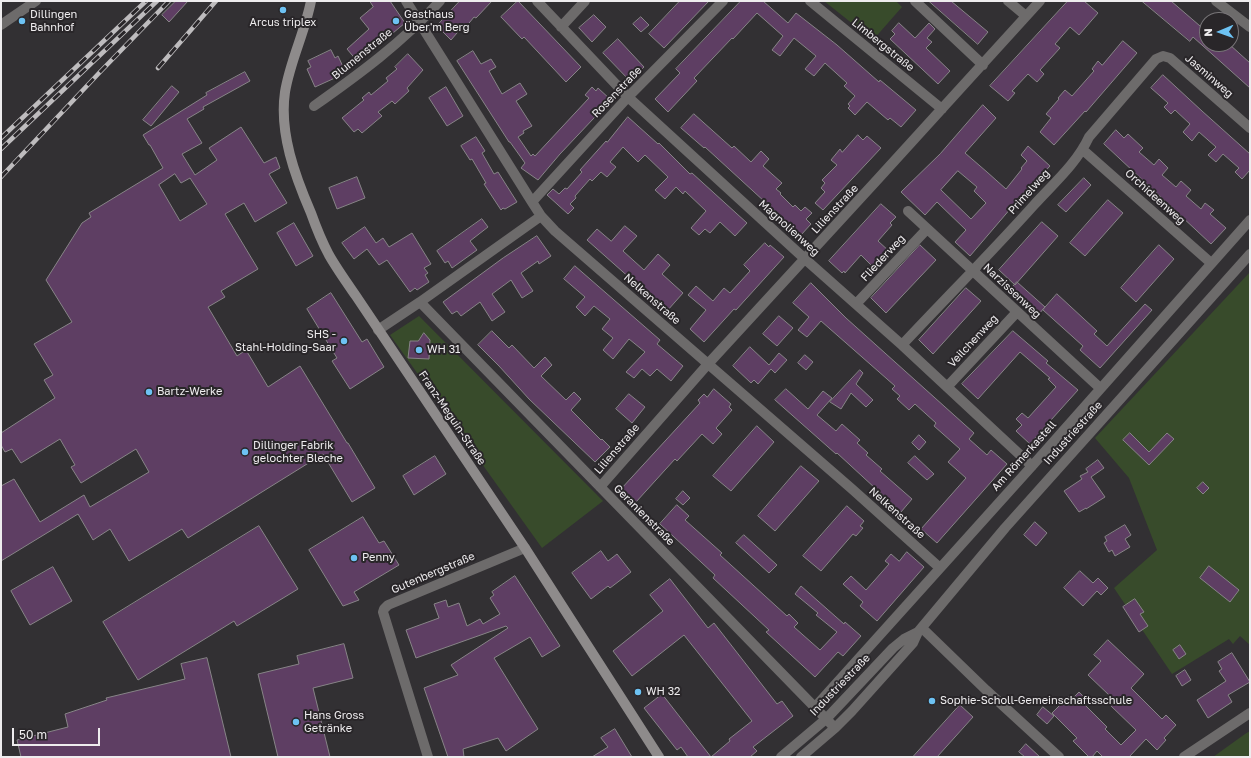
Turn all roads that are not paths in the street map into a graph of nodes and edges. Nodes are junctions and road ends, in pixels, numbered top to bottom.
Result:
1 (36, 1) edge
2 (311, 1) edge
3 (406, 1) edge
4 (440, 1) edge
5 (537, 1) edge
6 (585, 1) edge
7 (724, 1) edge
8 (810, 1) edge
9 (915, 1) edge
10 (1008, 1) edge
11 (1040, 1) edge
12 (1216, 1) edge
13 (1026, 16) junction
14 (419, 23) junction
15 (1, 25) edge
16 (561, 27) junction
17 (1250, 27) edge
18 (1170, 58) joint
19 (983, 65) junction
20 (628, 98) junction
21 (314, 106) dead end
22 (942, 108) junction
23 (1250, 128) edge
24 (1083, 150) junction
25 (532, 202) junction
26 (908, 211) dead end
27 (541, 216) junction
28 (1250, 220) edge
29 (927, 229) junction
30 (1250, 254) edge
31 (805, 259) junction
32 (1211, 263) junction
33 (973, 270) junction
34 (420, 302) junction
35 (856, 304) junction
36 (1017, 312) junction
37 (378, 330) junction
38 (902, 346) junction
39 (708, 364) junction
40 (947, 387) junction
41 (1100, 388) junction
42 (1032, 466) junction
43 (600, 487) junction
44 (525, 548) junction
45 (940, 568) junction
46 (920, 630) junction
47 (815, 707) junction
48 (1250, 713) edge
49 (826, 719) junction
50 (835, 728) junction
51 (428, 757) edge
52 (659, 757) edge
53 (781, 757) edge
54 (801, 757) edge
55 (1059, 757) edge
56 (1184, 757) edge

1 - 15 street
2 - 37 street, Franz-Meguin-Straße
3 - 14 street, Nelkenstraße
4 - 14 street, Blumenstraße
5 - 16 street, Magnolienweg
6 - 16 street
7 - 20 street, Rosenstraße
8 - 22 street, Limbergstraße
9 - 19 street
10 - 13 street
11 - 13 street, Lilienstraße
12 - 17 street
13 - 19 street, Lilienstraße
14 - 21 street, Blumenstraße
14 - 25 street, Nelkenstraße
16 - 20 street, Magnolienweg
18 - 23 street, Jasminweg
18 - 24 street, Primelweg
19 - 22 street, Lilienstraße
20 - 25 street, Rosenstraße
20 - 31 street, Magnolienweg
22 - 31 street, Lilienstraße
24 - 32 street, Orchideenweg
24 - 33 street, Primelweg
25 - 27 street, Nelkenstraße
26 - 29 street, Narzissenweg
27 - 34 street
27 - 39 street, Nelkenstraße
28 - 32 street, Am Römerkastell
29 - 33 street, Narzissenweg
29 - 35 street, Fliederweg
30 - 46 street, Industriestraße
31 - 35 street, Magnolienweg
31 - 39 street, Lilienstraße
32 - 41 street, Am Römerkastell
33 - 36 street, Narzissenweg
33 - 38 street, Primelweg
34 - 37 street
34 - 43 street, Geranienstraße
35 - 38 street, Magnolienweg
36 - 40 street, Veilchenweg
36 - 41 street, Narzissenweg
37 - 44 street, Franz-Meguin-Straße
38 - 40 street, Magnolienweg
39 - 43 street, Lilienstraße
39 - 45 street, Nelkenstraße
40 - 42 street, Magnolienweg
41 - 42 street, Am Römerkastell
42 - 45 street, Am Römerkastell
43 - 47 street, Geranienstraße
44 - 51 street, Gutenbergstraße
44 - 52 street, Franz-Meguin-Straße
45 - 47 street, Am Römerkastell
46 - 49 street, Industriestraße
46 - 50 street, Industriestraße
46 - 55 street
47 - 49 street, Geranienstraße
48 - 56 street
49 - 50 street, Geranienstraße
49 - 53 street, Industriestraße
50 - 54 street, Industriestraße

